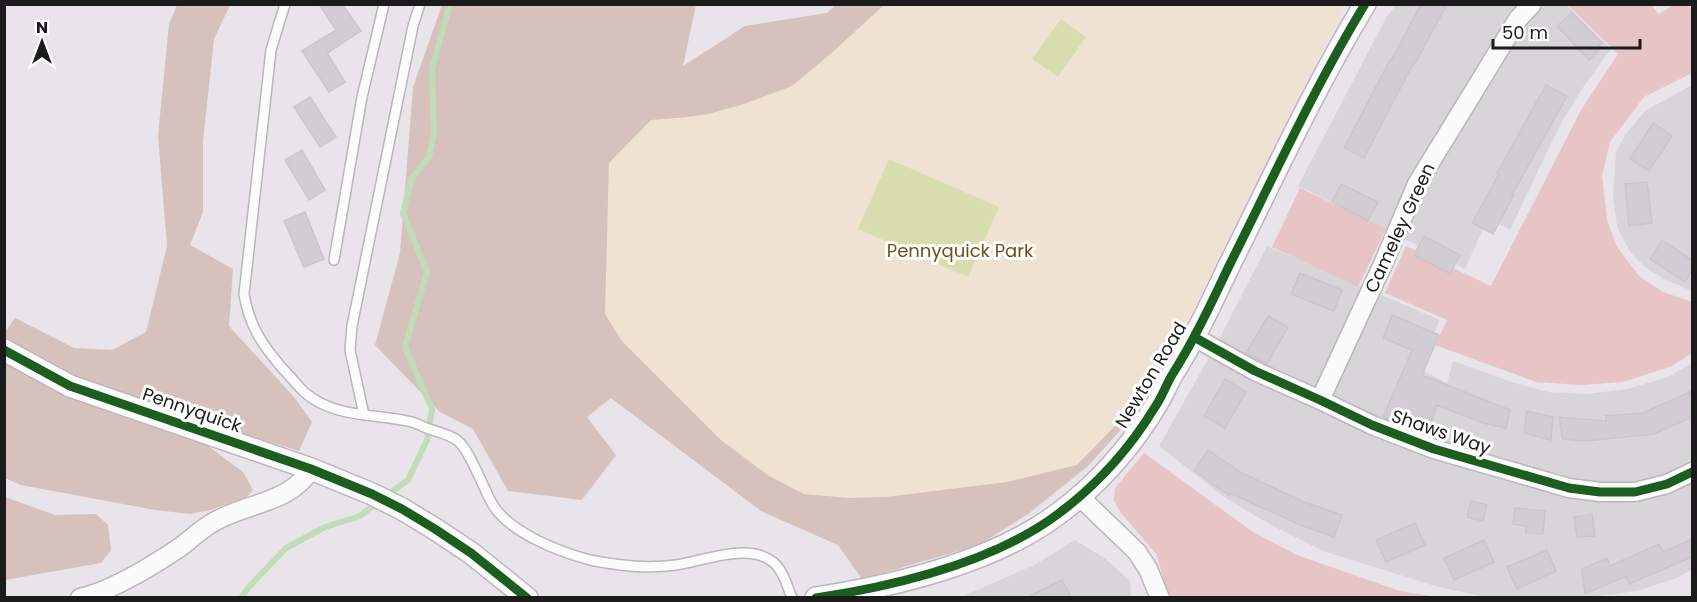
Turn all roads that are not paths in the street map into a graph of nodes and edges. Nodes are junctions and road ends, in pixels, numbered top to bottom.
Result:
1 (285, 4) edge
2 (384, 4) edge
3 (420, 4) edge
4 (1365, 4) edge
5 (1532, 4) edge
6 (334, 260) dead end
7 (1194, 337) junction
8 (4, 350) edge
9 (1320, 400) junction
10 (364, 415) junction
11 (311, 469) junction
12 (1692, 472) edge
13 (1080, 497) junction
14 (853, 595) edge
15 (80, 597) edge
16 (527, 597) edge
17 (792, 597) edge
18 (816, 597) edge
19 (1160, 597) edge

1 - 10 lane
2 - 6 lane
3 - 10 lane
4 - 7 street, Newton Road
5 - 9 street, Cameley Green
7 - 9 street, Shaws Way
7 - 13 street, Newton Road
8 - 11 street, Pennyquick
9 - 12 street, Shaws Way
10 - 17 lane
11 - 15 street
11 - 16 street, Pennyquick
13 - 14 street, Newton Road
13 - 19 street
14 - 18 street, Newton Road

